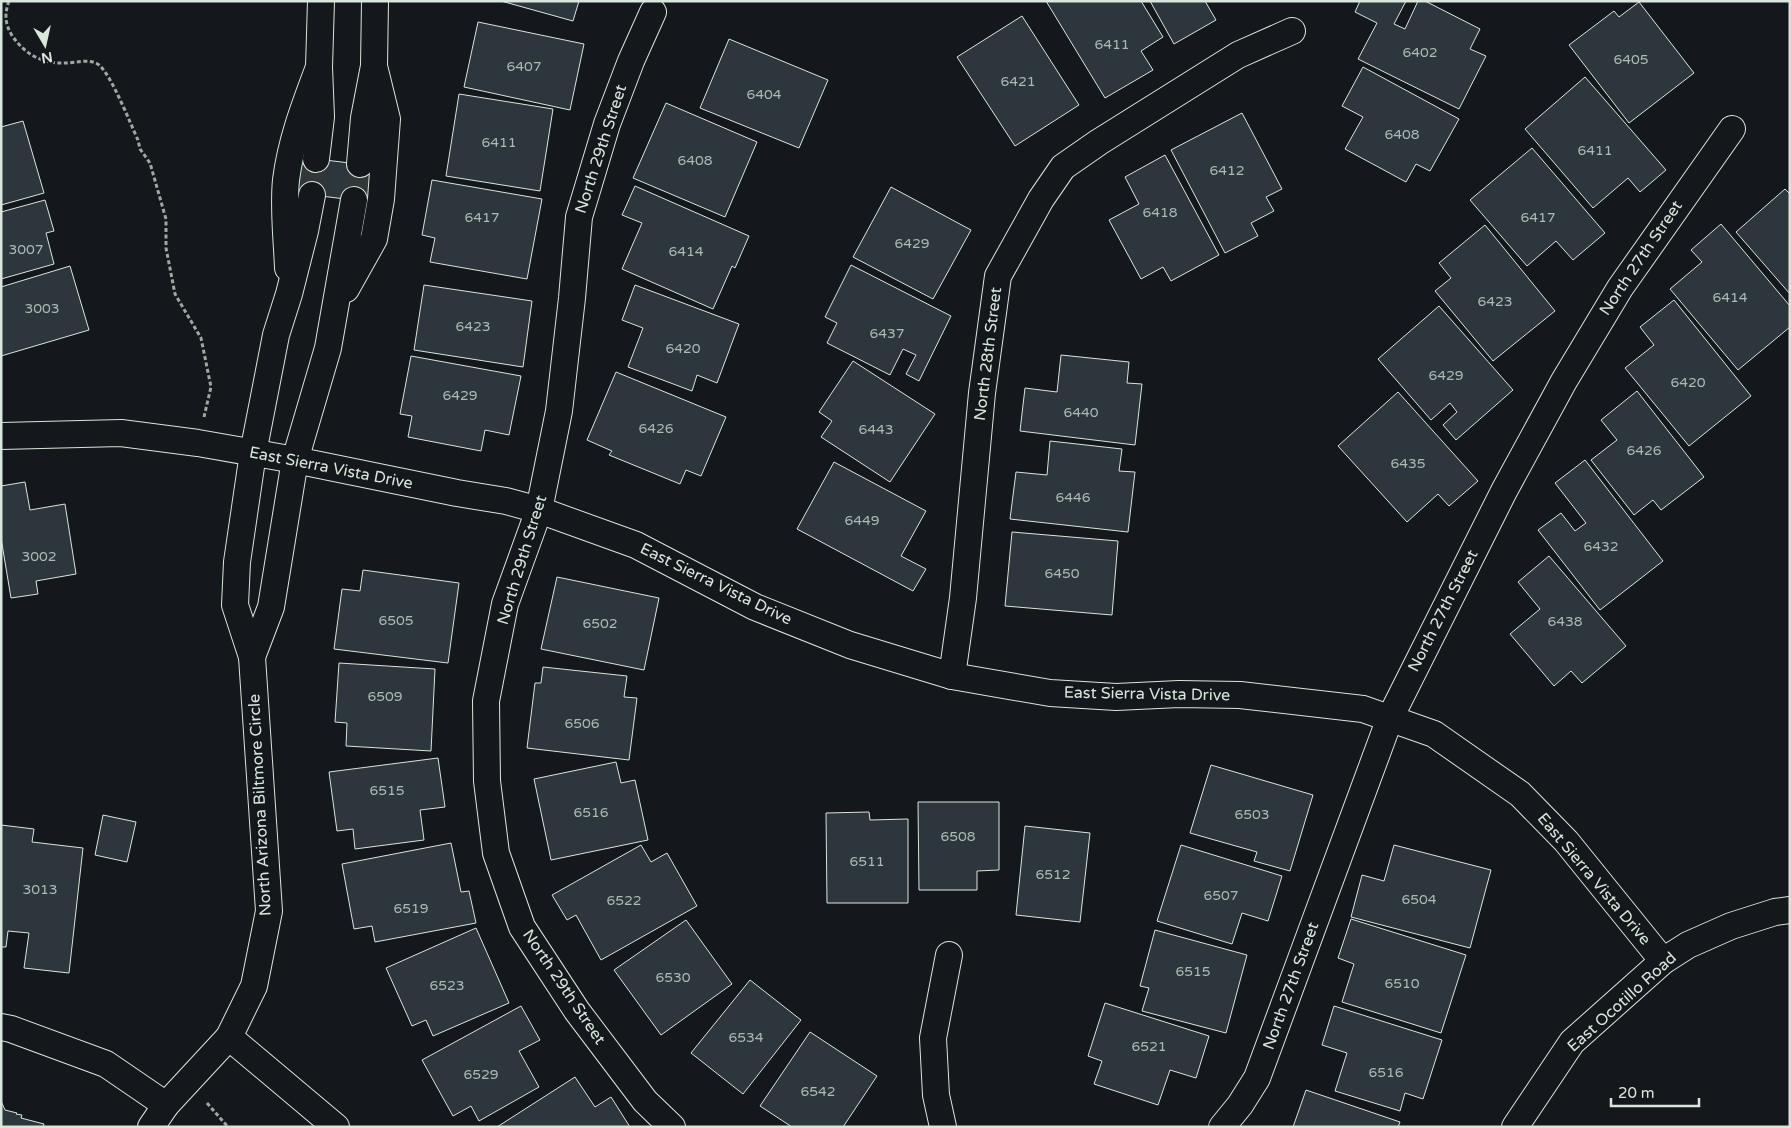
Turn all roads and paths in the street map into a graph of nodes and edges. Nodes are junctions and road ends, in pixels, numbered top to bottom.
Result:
1 (9, 1) edge
2 (321, 1) edge
3 (375, 1) edge
4 (654, 12) dead end
5 (1292, 31) dead end
6 (374, 66) junction
7 (319, 67) junction
8 (1732, 129) dead end
9 (316, 159) tunnel mouth
10 (360, 164) tunnel mouth
11 (312, 195) tunnel mouth
12 (354, 200) tunnel mouth
13 (290, 294) junction
14 (337, 305) junction
15 (1, 436) edge
16 (198, 443) junction
17 (253, 453) junction
18 (295, 460) junction
19 (538, 510) junction
20 (252, 657) junction
21 (952, 676) junction
22 (1390, 718) junction
23 (1790, 910) edge
24 (950, 954) dead end
25 (1663, 961) junction
26 (1, 1027) edge
27 (228, 1037) junction
28 (166, 1105) junction
29 (151, 1127) edge
30 (336, 1127) edge
31 (672, 1127) edge
32 (943, 1127) edge
33 (1222, 1127) edge
34 (1515, 1127) edge

1 - 16 path
2 - 7 street, North Arizona Biltmore Circle
3 - 6 street, North Arizona Biltmore Circle
4 - 19 street, North 29th Street
5 - 21 street, North 28th Street
6 - 10 street, North Arizona Biltmore Circle
6 - 14 street, North Arizona Biltmore Circle
7 - 9 street, North Arizona Biltmore Circle
7 - 13 street, North Arizona Biltmore Circle
8 - 22 street, North 27th Street
11 - 13 street, North Arizona Biltmore Circle
12 - 14 street, North Arizona Biltmore Circle
13 - 17 street, North Arizona Biltmore Circle
14 - 18 street, North Arizona Biltmore Circle
15 - 16 street, East Sierra Vista Drive
16 - 17 street, East Sierra Vista Drive
17 - 18 street, East Sierra Vista Drive
17 - 20 street, North Arizona Biltmore Circle
18 - 19 street, East Sierra Vista Drive
18 - 20 street, North Arizona Biltmore Circle
19 - 21 street, East Sierra Vista Drive
19 - 31 street, North 29th Street
20 - 27 street, North Arizona Biltmore Circle
21 - 22 street, East Sierra Vista Drive
22 - 25 street, East Sierra Vista Drive
22 - 33 street, North 27th Street
23 - 25 street, East Ocotillo Road
24 - 32 street
25 - 34 street, East Ocotillo Road
26 - 28 street
27 - 28 street, North Arizona Biltmore Circle
27 - 30 street
28 - 29 street, North Arizona Biltmore Circle

